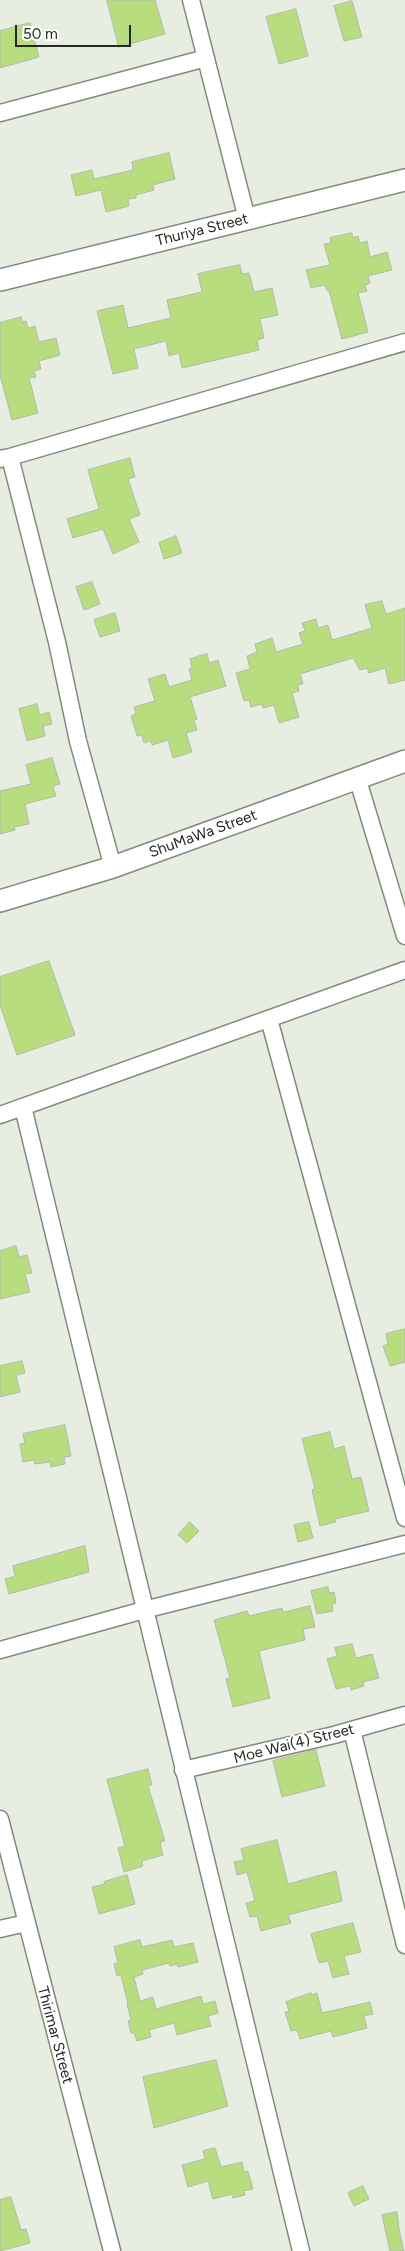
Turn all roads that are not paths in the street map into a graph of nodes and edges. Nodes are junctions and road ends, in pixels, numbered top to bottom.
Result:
1 (191, 0) edge
2 (206, 58) junction
3 (0, 113) edge
4 (405, 180) edge
5 (247, 219) junction
6 (0, 280) edge
7 (405, 342) edge
8 (5, 458) edge
9 (405, 761) edge
10 (357, 777) junction
11 (113, 867) junction
12 (0, 901) edge
13 (405, 936) edge
14 (405, 970) edge
15 (269, 1019) junction
16 (23, 1107) junction
17 (0, 1115) edge
18 (405, 1518) edge
19 (405, 1544) edge
20 (144, 1610) junction
21 (0, 1650) edge
22 (405, 1715) edge
23 (352, 1730) junction
24 (183, 1770) junction
25 (0, 1820) edge
26 (26, 1923) junction
27 (0, 1929) edge
28 (405, 1946) edge
29 (112, 2251) edge
30 (301, 2251) edge

1 - 2 street
2 - 3 street
2 - 5 street
4 - 5 street, Thuriya Street
5 - 6 street, Thuriya Street
7 - 8 street
8 - 11 street
9 - 10 street, ShuMaWa Street
10 - 11 street, ShuMaWa Street
10 - 13 street
11 - 12 street, ShuMaWa Street
14 - 15 street
15 - 16 street
15 - 18 street
16 - 17 street
16 - 20 street
19 - 20 street
20 - 21 street
20 - 24 street
22 - 23 street, Moe Wai(4) Street
23 - 24 street, Moe Wai(4) Street
23 - 28 street
24 - 30 street
25 - 26 street, Thirimar Street
26 - 27 street
26 - 29 street, Thirimar Street

